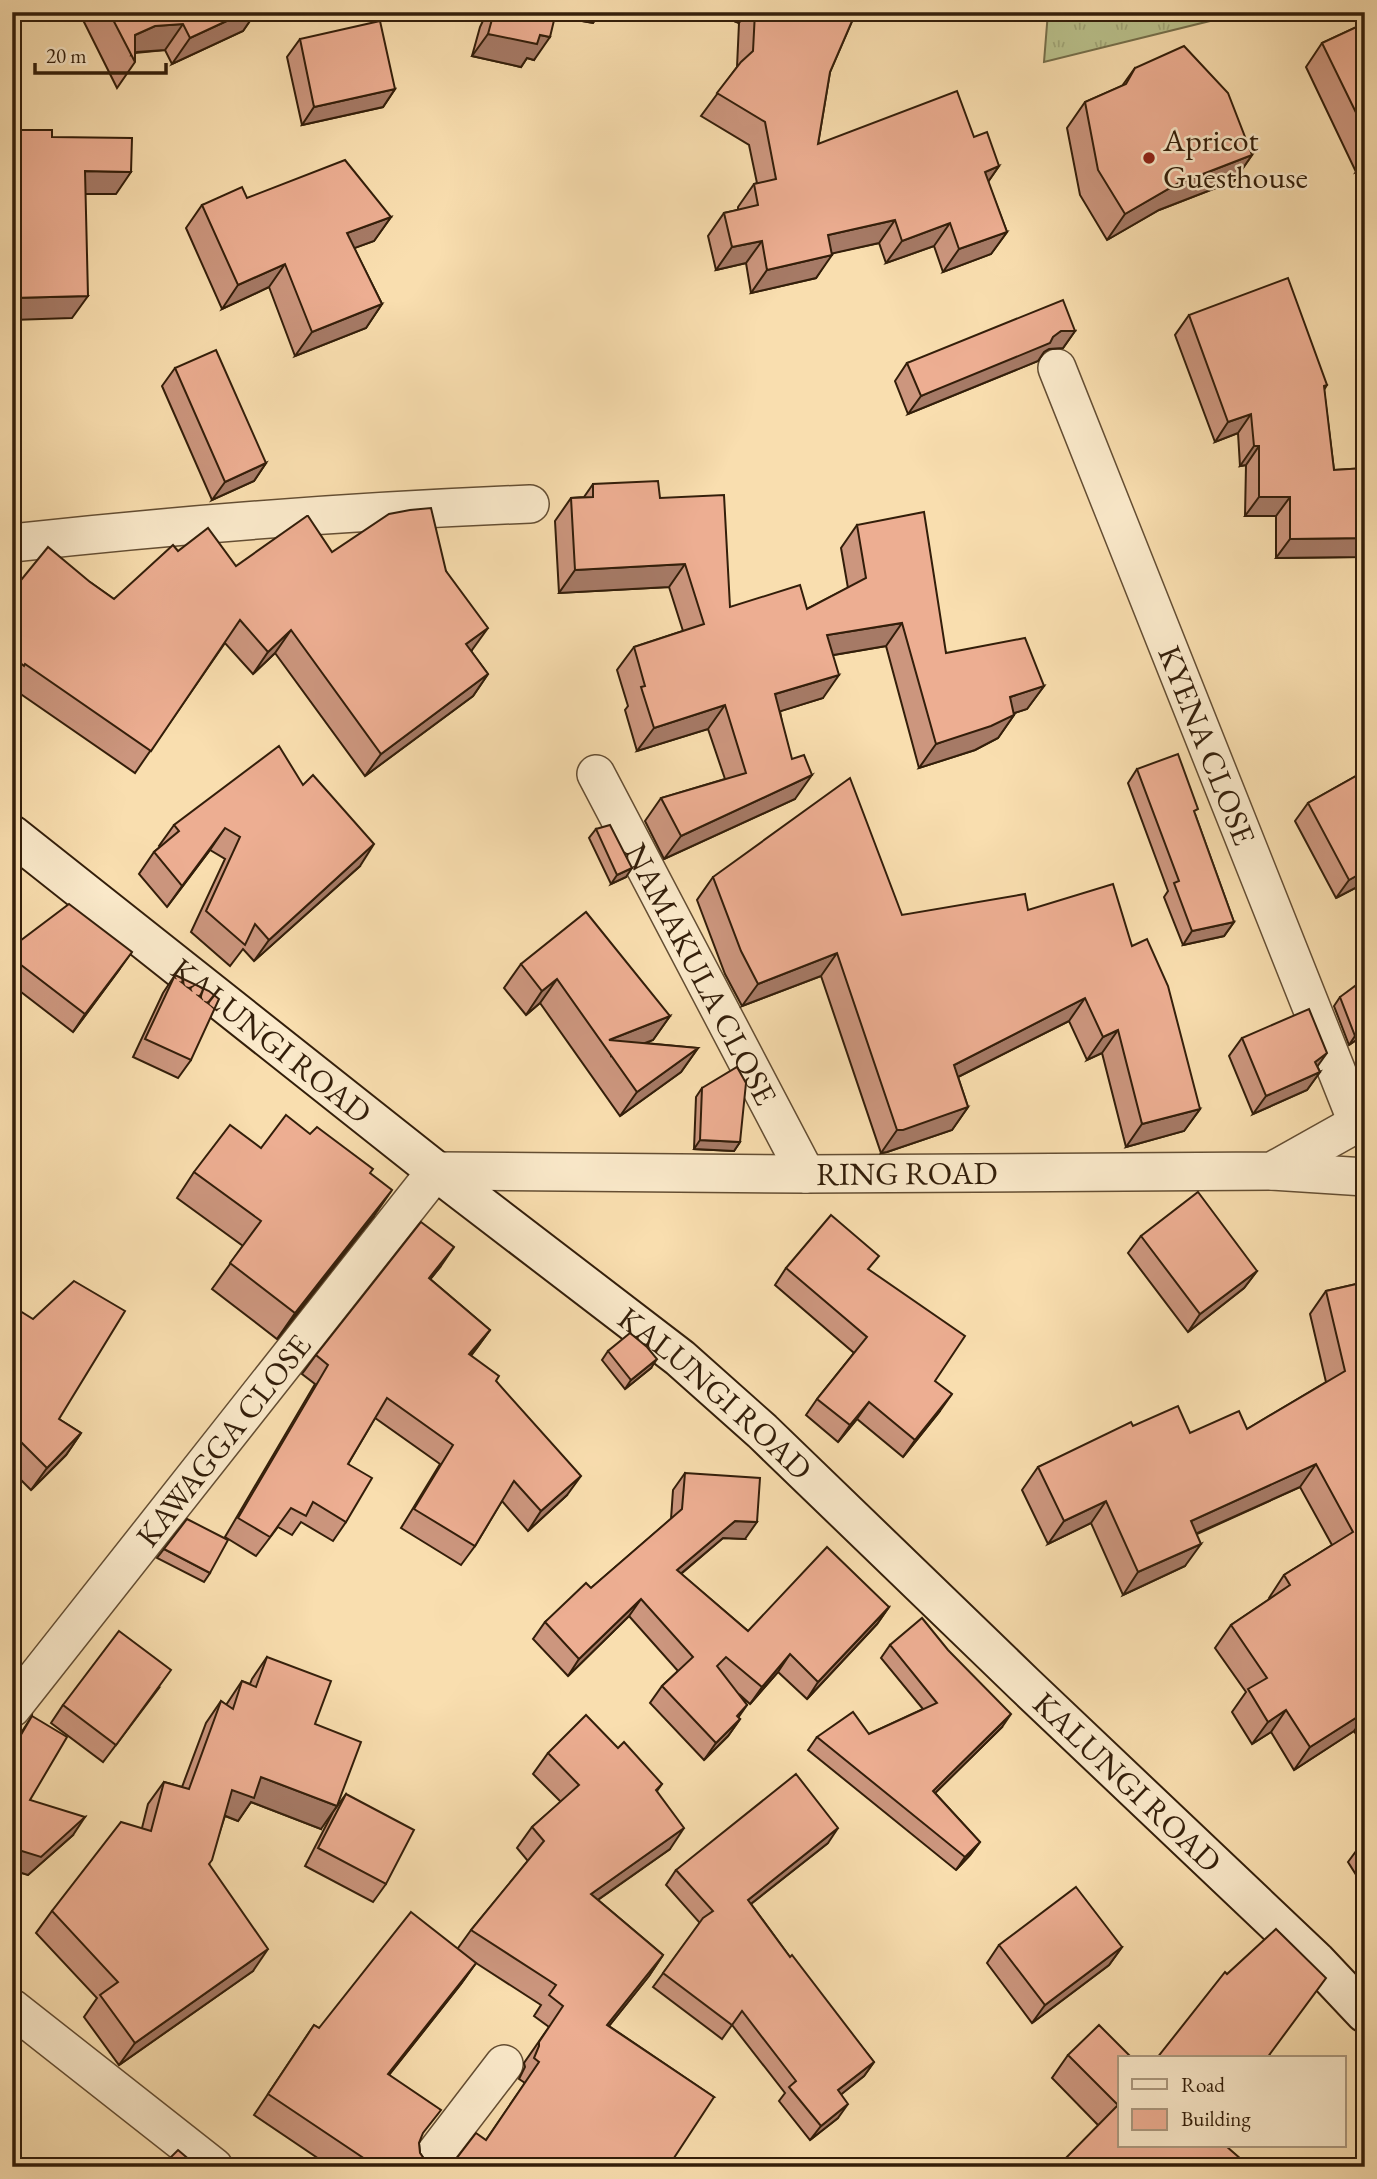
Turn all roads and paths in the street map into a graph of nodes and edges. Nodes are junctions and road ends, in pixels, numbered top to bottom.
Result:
1 (1057, 368) dead end
2 (530, 504) dead end
3 (12, 543) edge
4 (596, 774) dead end
5 (12, 835) edge
6 (1361, 1120) edge
7 (436, 1171) junction
8 (1272, 1171) junction
9 (806, 1174) junction
10 (1365, 1177) edge
11 (12, 1708) edge
12 (12, 2008) edge
13 (1365, 2012) edge
14 (503, 2064) dead end
15 (214, 2167) edge
16 (425, 2167) edge

1 - 6 street, KYENA CLOSE
2 - 3 street
4 - 9 street, NAMAKULA CLOSE
5 - 7 street, KALUNGI ROAD
6 - 8 street, RING ROAD
7 - 9 street, RING ROAD
7 - 11 street, KAWAGGA CLOSE
7 - 13 street, KALUNGI ROAD
8 - 9 street, RING ROAD
8 - 10 street
12 - 15 street
14 - 16 street

